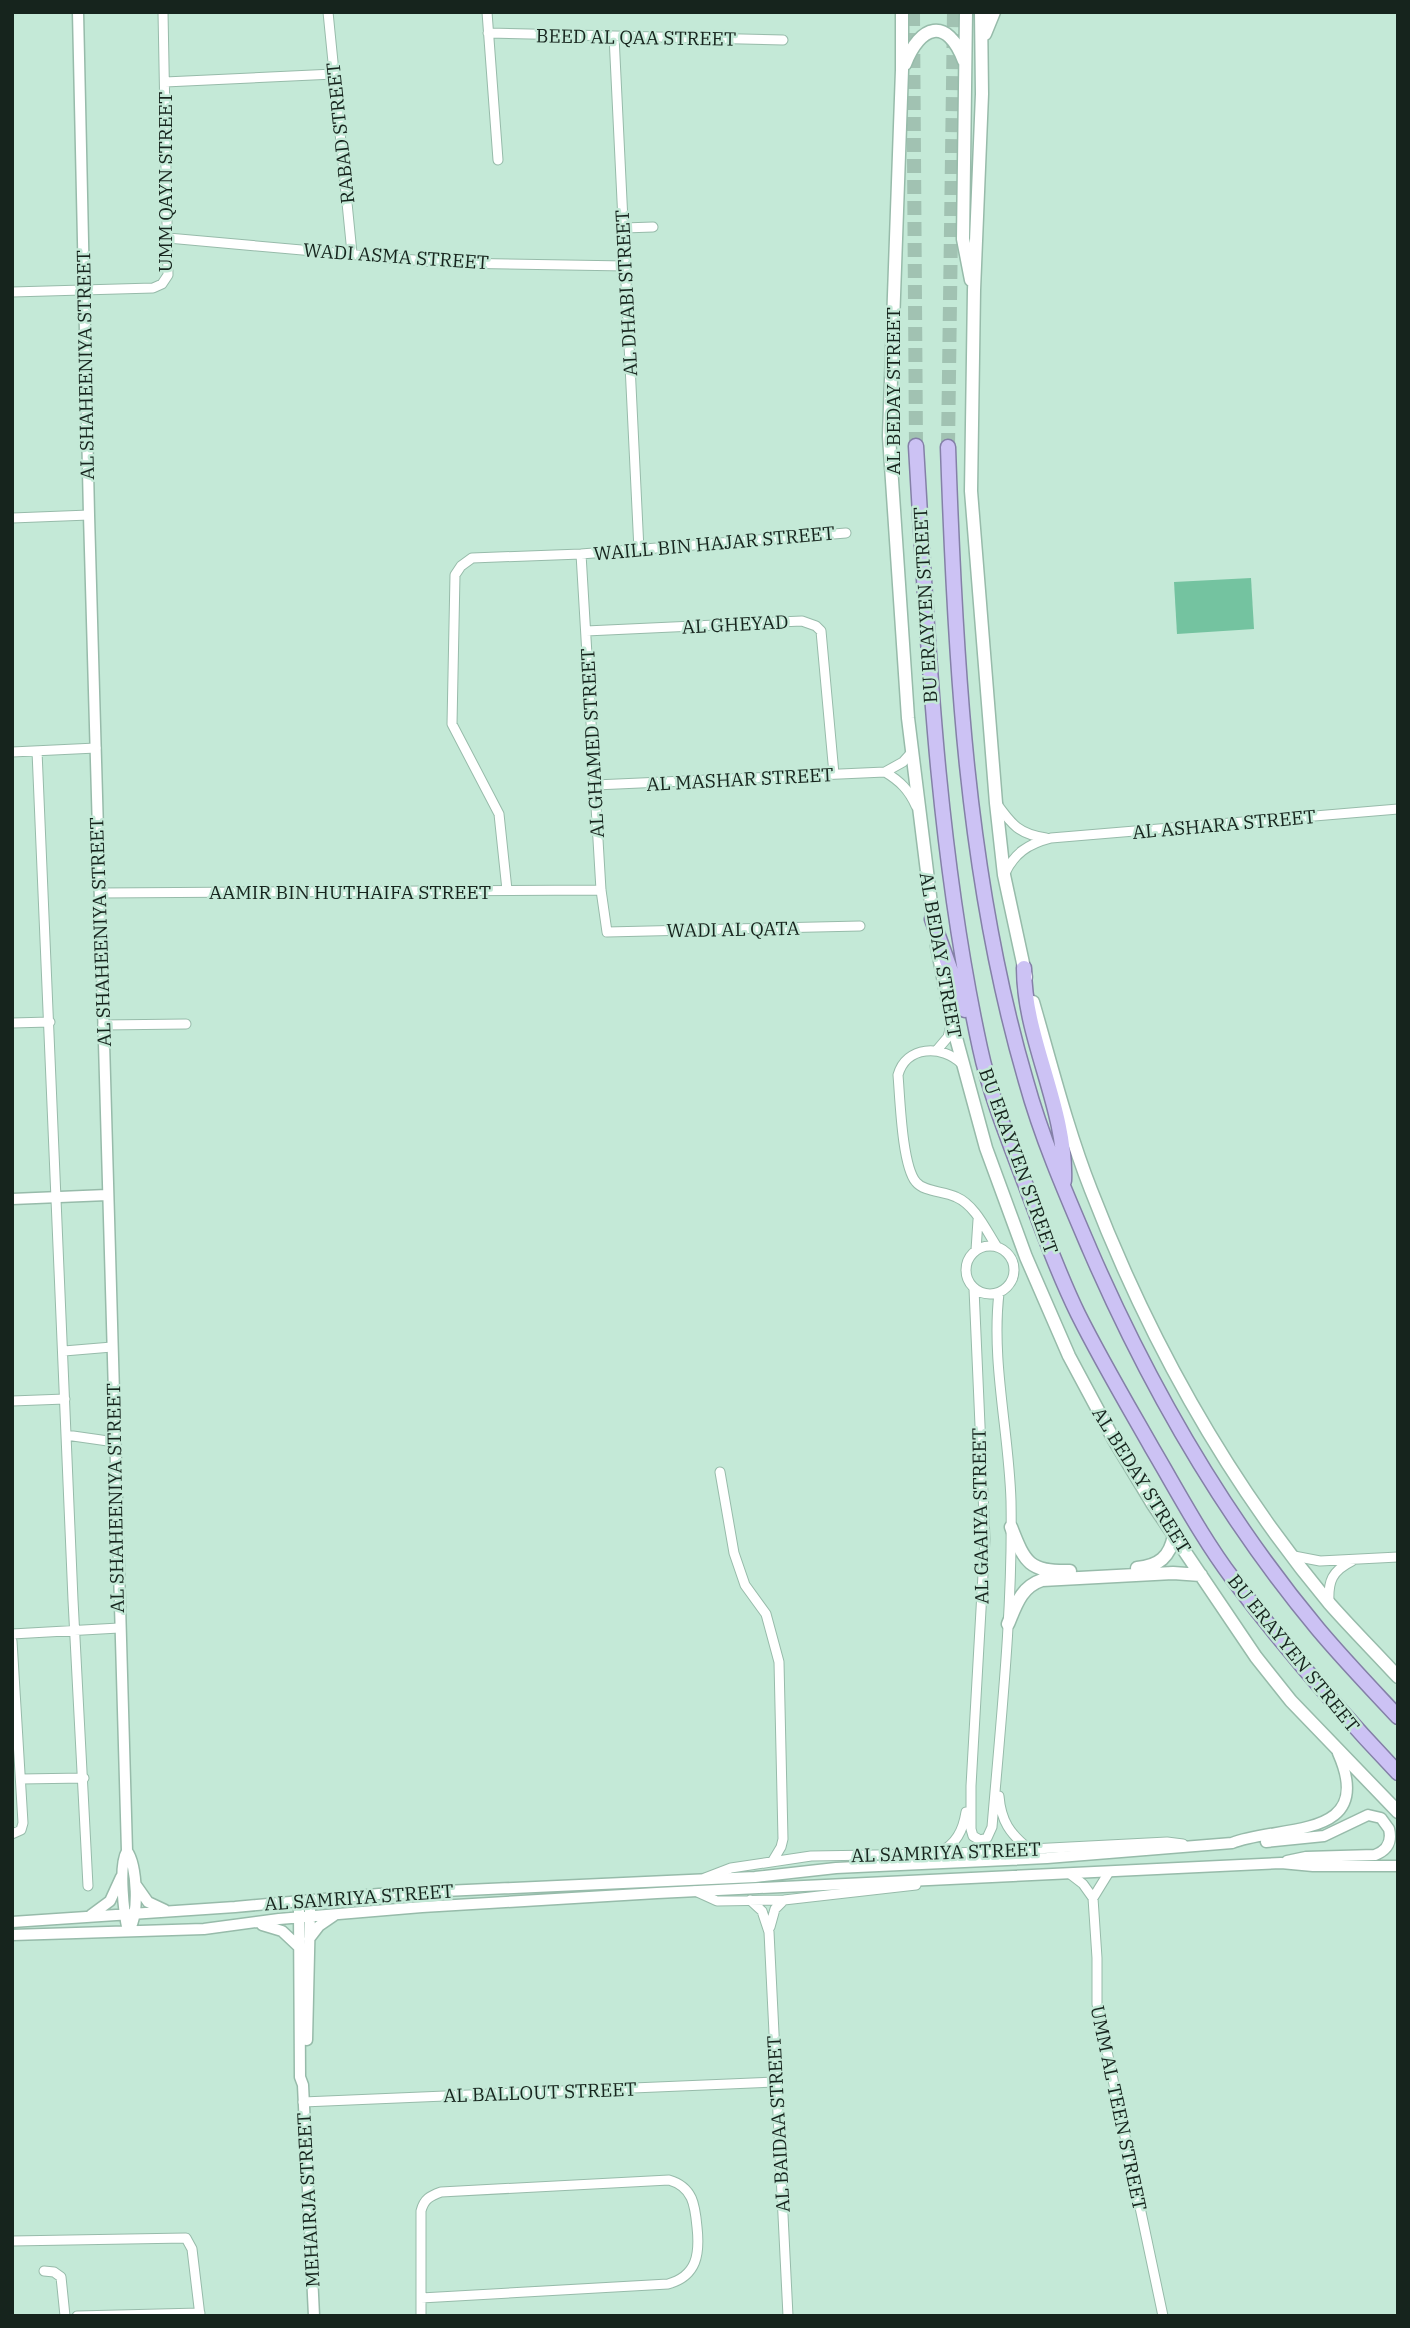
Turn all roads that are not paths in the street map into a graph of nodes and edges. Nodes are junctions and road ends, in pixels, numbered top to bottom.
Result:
1 (78, 12) edge
2 (163, 12) edge
3 (328, 12) edge
4 (487, 12) edge
5 (891, 12) edge
6 (902, 12) edge
7 (965, 12) edge
8 (981, 12) edge
9 (994, 12) edge
10 (902, 30) junction
11 (488, 33) junction
12 (614, 36) junction
13 (783, 40) dead end
14 (981, 47) junction
15 (965, 65) junction
16 (902, 70) junction
17 (334, 74) junction
18 (165, 82) junction
19 (498, 160) dead end
20 (653, 227) dead end
21 (624, 228) junction
22 (168, 238) junction
23 (352, 253) junction
24 (626, 266) junction
25 (974, 290) junction
26 (83, 291) junction
27 (12, 292) edge
28 (916, 446) tunnel mouth
29 (948, 447) tunnel mouth
30 (89, 515) junction
31 (12, 518) edge
32 (846, 533) dead end
33 (639, 550) junction
34 (581, 554) junction
35 (586, 631) junction
36 (96, 748) junction
37 (37, 751) junction
38 (12, 752) edge
39 (912, 752) junction
40 (885, 772) junction
41 (834, 774) junction
42 (595, 785) junction
43 (996, 803) junction
44 (1398, 808) edge
45 (918, 809) junction
46 (1051, 838) junction
47 (1004, 875) junction
48 (507, 890) junction
49 (601, 890) junction
50 (100, 893) junction
51 (932, 919) junction
52 (860, 926) dead end
53 (607, 932) joint
54 (1024, 968) junction
55 (50, 1021) junction
56 (12, 1023) edge
57 (952, 1023) junction
58 (186, 1024) dead end
59 (103, 1025) junction
60 (937, 1050) junction
61 (981, 1052) junction
62 (963, 1065) junction
63 (1064, 1189) junction
64 (107, 1195) junction
65 (55, 1197) junction
66 (12, 1199) edge
67 (978, 1219) junction
68 (997, 1247) junction
69 (976, 1250) junction
70 (974, 1289) junction
71 (999, 1293) junction
72 (112, 1347) junction
73 (64, 1351) junction
74 (65, 1399) junction
75 (12, 1401) edge
76 (66, 1435) junction
77 (115, 1442) junction
78 (720, 1472) dead end
79 (1011, 1527) junction
80 (1174, 1535) junction
81 (1294, 1556) junction
82 (1398, 1557) edge
83 (1356, 1559) junction
84 (1201, 1575) junction
85 (1329, 1602) junction
86 (1008, 1624) junction
87 (119, 1628) junction
88 (75, 1631) junction
89 (12, 1634) edge
90 (12, 1641) edge
91 (1398, 1677) edge
92 (1398, 1717) edge
93 (1337, 1750) junction
94 (997, 1770) junction
95 (1398, 1773) edge
96 (84, 1778) junction
97 (21, 1779) junction
98 (971, 1786) junction
99 (1398, 1812) edge
100 (12, 1834) edge
101 (783, 1839) junction
102 (1233, 1843) junction
103 (1190, 1846) junction
104 (1029, 1849) junction
105 (127, 1851) junction
106 (937, 1854) junction
107 (799, 1857) junction
108 (772, 1862) junction
109 (1281, 1863) junction
110 (1398, 1867) edge
111 (123, 1871) junction
112 (1109, 1872) junction
113 (1070, 1874) junction
114 (705, 1878) junction
115 (931, 1880) junction
116 (135, 1884) junction
117 (569, 1884) junction
118 (88, 1886) dead end
119 (694, 1891) junction
120 (570, 1898) junction
121 (1093, 1898) junction
122 (304, 1900) junction
123 (750, 1900) junction
124 (785, 1900) junction
125 (171, 1912) junction
126 (130, 1913) junction
127 (340, 1914) junction
128 (90, 1916) junction
129 (305, 1917) junction
130 (12, 1922) edge
131 (235, 1927) junction
132 (128, 1931) junction
133 (769, 1932) junction
134 (12, 1935) edge
135 (309, 1939) junction
136 (299, 1947) junction
137 (776, 2082) junction
138 (303, 2085) junction
139 (303, 2102) junction
140 (12, 2241) edge
141 (44, 2272) dead end
142 (421, 2298) junction
143 (200, 2314) edge
144 (65, 2316) edge
145 (77, 2316) edge
146 (314, 2316) edge
147 (421, 2316) edge
148 (788, 2316) edge
149 (1163, 2316) edge

1 - 26 street, AL SHAHEENIYA STREET
2 - 18 street, UMM QAYN STREET
3 - 17 street, RABAD STREET
4 - 11 street
5 - 10 main road
6 - 10 main road, AL BEDAY STREET
7 - 15 main road
8 - 14 main road
9 - 14 main road
10 - 16 main road, AL BEDAY STREET
11 - 12 street, BEED AL QAA STREET
11 - 19 street
12 - 13 street, BEED AL QAA STREET
12 - 21 street, AL DHABI STREET
14 - 25 main road
15 - 16 main road
15 - 25 main road
16 - 39 main road, AL BEDAY STREET
17 - 18 street
17 - 23 street, RABAD STREET
18 - 22 street, UMM QAYN STREET
20 - 21 street
21 - 24 street, AL DHABI STREET
22 - 23 street, WADI ASMA STREET
22 - 26 street, UMM QAYN STREET
23 - 24 street, WADI ASMA STREET
24 - 33 street, AL DHABI STREET
25 - 43 main road
26 - 27 street, UMM QAYN STREET
26 - 30 street, AL SHAHEENIYA STREET
28 - 61 highway, BU ERAYYEN STREET
29 - 63 highway, BU ERAYYEN STREET
30 - 31 street
30 - 36 street, AL SHAHEENIYA STREET
32 - 33 street, WAILL BIN HAJAR STREET
33 - 34 street, WAILL BIN HAJAR STREET
34 - 35 street, AL GHAMED STREET
34 - 48 street, WAILL BIN HAJAR STREET
35 - 41 street, AL GHEYAD
35 - 42 street, AL GHAMED STREET
36 - 37 street
36 - 50 street, AL SHAHEENIYA STREET
37 - 38 street
37 - 55 street
39 - 40 street
39 - 45 main road, AL BEDAY STREET
40 - 41 street, AL MASHAR STREET
40 - 45 street
41 - 42 street, AL MASHAR STREET
42 - 49 street, AL GHAMED STREET
43 - 46 street, AL ASHARA STREET
43 - 47 main road
44 - 46 street, AL ASHARA STREET
45 - 51 main road, AL BEDAY STREET
46 - 47 street, AL ASHARA STREET
47 - 54 main road
48 - 49 street, AAMIR BIN HUTHAIFA STREET
48 - 50 street, AAMIR BIN HUTHAIFA STREET
49 - 53 street, AL GHAMED STREET
50 - 59 street, AL SHAHEENIYA STREET
51 - 57 main road, AL BEDAY STREET
51 - 61 highway
52 - 53 street, WADI AL QATA
54 - 63 highway
54 - 81 main road
55 - 56 street
55 - 65 street
57 - 60 street
57 - 62 main road, AL BEDAY STREET
58 - 59 street
59 - 64 street, AL SHAHEENIYA STREET
60 - 62 street
60 - 67 street
61 - 95 highway, BU ERAYYEN STREET
62 - 80 main road, AL BEDAY STREET
63 - 92 highway, BU ERAYYEN STREET
64 - 65 street
64 - 72 street, AL SHAHEENIYA STREET
65 - 66 street
65 - 73 street
67 - 68 street
67 - 69 street
68 - 69 street
68 - 71 street
69 - 70 street
70 - 71 street
70 - 98 street, AL GAAIYA STREET
71 - 79 street, AL GAAIYA STREET
72 - 73 street
72 - 77 street, AL SHAHEENIYA STREET
73 - 74 street
74 - 75 street
74 - 76 street
76 - 77 street
76 - 88 street
77 - 87 street, AL SHAHEENIYA STREET
78 - 101 street
79 - 80 main road
79 - 86 street, AL GAAIYA STREET
80 - 84 main road, AL BEDAY STREET
81 - 83 street
81 - 85 main road
82 - 83 street
83 - 85 street
84 - 86 main road
84 - 93 main road, AL BEDAY STREET
85 - 91 main road
86 - 94 street, AL GAAIYA STREET
87 - 88 street
87 - 105 street, AL SHAHEENIYA STREET
88 - 89 street
88 - 96 street
90 - 97 street
93 - 99 main road, AL BEDAY STREET
93 - 102 street, AL SAMRIYA STREET
94 - 98 street, AL GAAIYA STREET
94 - 104 street, AL GAAIYA STREET
96 - 97 street
96 - 118 street
97 - 100 street
98 - 106 street, AL GAAIYA STREET
101 - 107 street
101 - 108 street
102 - 103 street, AL SAMRIYA STREET
102 - 109 street
103 - 104 street, AL SAMRIYA STREET
103 - 114 street, AL SAMRIYA STREET
104 - 106 street, AL SAMRIYA STREET
105 - 111 street, AL SHAHEENIYA STREET
105 - 116 street, AL SHAHEENIYA STREET
106 - 107 street, AL SAMRIYA STREET
107 - 108 street, AL SAMRIYA STREET
108 - 114 street, AL SAMRIYA STREET
109 - 110 street, AL SAMRIYA STREET
109 - 112 street, AL SAMRIYA STREET
111 - 126 street, AL SHAHEENIYA STREET
111 - 128 street
112 - 113 street, AL SAMRIYA STREET
112 - 121 street
113 - 115 street, AL SAMRIYA STREET
113 - 121 street
114 - 117 street, AL SAMRIYA STREET
115 - 119 street, AL SAMRIYA STREET
115 - 124 street, AL SAMRIYA STREET
116 - 125 street
116 - 126 street, AL SHAHEENIYA STREET
117 - 120 street
117 - 122 street, AL SAMRIYA STREET
119 - 120 street, AL SAMRIYA STREET
119 - 123 street, AL SAMRIYA STREET
120 - 127 street, AL SAMRIYA STREET
121 - 149 street, UMM AL TEEN STREET
122 - 125 street, AL SAMRIYA STREET
122 - 129 street, MEHAIRJA STREET
123 - 124 street, AL SAMRIYA STREET
123 - 133 street, AL BAIDAA STREET
124 - 133 street, AL BAIDAA STREET
125 - 126 street, AL SAMRIYA STREET
126 - 128 street, AL SAMRIYA STREET
126 - 132 street, AL SHAHEENIYA STREET
127 - 129 street, AL SAMRIYA STREET
127 - 135 street
128 - 130 street, AL SAMRIYA STREET
129 - 131 street, AL SAMRIYA STREET
129 - 135 street, MEHAIRJA STREET
129 - 136 street, MEHAIRJA STREET
131 - 132 street, AL SAMRIYA STREET
131 - 136 street
132 - 134 street, AL SAMRIYA STREET
133 - 137 street, AL BAIDAA STREET
135 - 138 street, MEHAIRJA STREET
136 - 138 street, MEHAIRJA STREET
137 - 139 street, AL BALLOUT STREET
137 - 148 street, AL BAIDAA STREET
138 - 139 street, MEHAIRJA STREET
139 - 146 street, MEHAIRJA STREET
140 - 143 street
141 - 144 street
142 - 142 street
142 - 147 street
143 - 145 street

